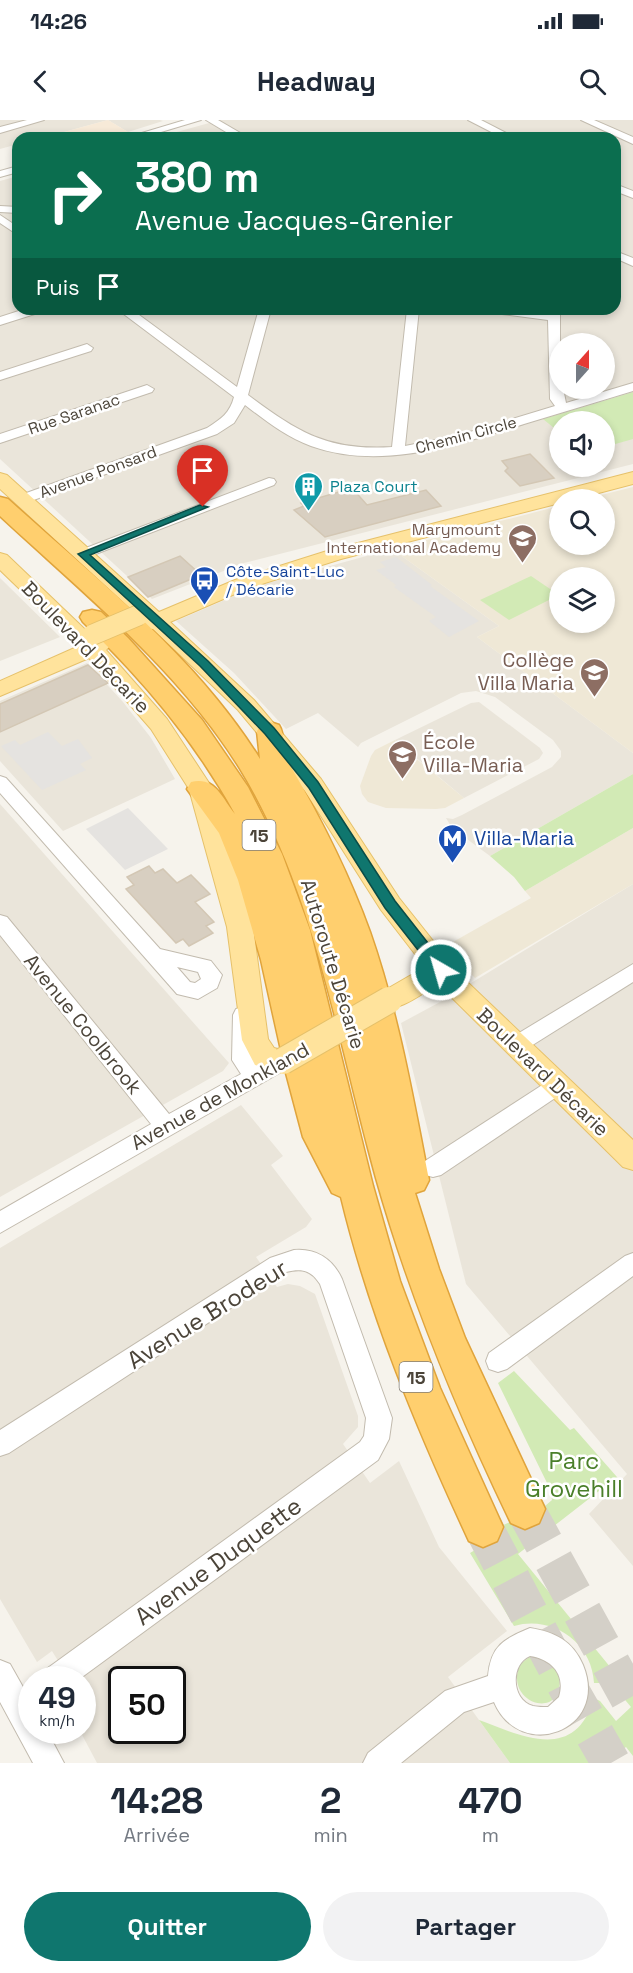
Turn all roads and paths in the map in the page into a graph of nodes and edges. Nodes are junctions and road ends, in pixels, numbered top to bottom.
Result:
1 (39, 120) edge
2 (196, 120) edge
3 (211, 120) edge
4 (473, 120) edge
5 (586, 120) edge
6 (177, 122) edge
7 (0, 130) edge
8 (148, 132) edge
9 (233, 132) edge
10 (498, 132) edge
11 (613, 132) edge
12 (18, 315) edge
13 (131, 315) edge
14 (263, 315) edge
15 (412, 315) edge
16 (554, 315) edge
17 (0, 321) edge
18 (87, 348) dead end
19 (0, 376) edge
20 (633, 387) edge
21 (147, 389) dead end
22 (242, 397) junction
23 (563, 408) junction
24 (0, 439) edge
25 (398, 452) junction
26 (0, 478) edge
27 (633, 478) edge
28 (269, 482) dead end
29 (11, 502) edge
30 (0, 531) edge
31 (83, 554) junction
32 (0, 559) edge
33 (148, 618) junction
34 (92, 641) junction
35 (0, 674) edge
36 (0, 689) edge
37 (270, 731) junction
38 (0, 782) edge
39 (201, 789) junction
40 (0, 922) edge
41 (154, 955) dead end
42 (441, 970) junction
43 (633, 973) edge
44 (246, 974) junction
45 (516, 1045) junction
46 (283, 1061) junction
47 (254, 1077) junction
48 (557, 1086) junction
49 (166, 1126) junction
50 (633, 1158) edge
51 (433, 1168) dead end
52 (365, 1222) junction
53 (0, 1223) edge
54 (633, 1263) edge
55 (435, 1310) junction
56 (498, 1361) dead end
57 (376, 1439) joint
58 (0, 1444) edge
59 (525, 1509) tunnel mouth
60 (483, 1527) tunnel mouth
61 (74, 1666) edge
62 (0, 1674) edge
63 (501, 1685) dead end
64 (18, 1694) edge
65 (42, 1744) edge
66 (49, 1763) edge
67 (378, 1763) edge

1 - 7 street
2 - 6 street
3 - 9 street
4 - 10 street
5 - 11 street
6 - 8 street
12 - 17 street
13 - 22 street, Chemin Circle
14 - 22 street, Avenue Ponsard
15 - 25 street
16 - 23 street
18 - 19 street
20 - 23 street, Chemin Circle
21 - 24 street, Rue Saranac
22 - 25 street, Chemin Circle
22 - 29 street, Avenue Ponsard
23 - 25 street, Chemin Circle
26 - 29 main road, Boulevard Décarie
27 - 33 main road
28 - 31 street
29 - 31 main road, Boulevard Décarie
29 - 55 highway, Autoroute Décarie / 15
30 - 52 highway, Autoroute Décarie / 15
31 - 33 main road, Boulevard Décarie
32 - 34 main road, Boulevard Décarie
33 - 34 main road
33 - 37 main road, Boulevard Décarie
34 - 35 main road
34 - 36 main road
34 - 39 main road, Boulevard Décarie
37 - 42 main road, Boulevard Décarie
37 - 55 highway
38 - 41 street
39 - 44 main road, Boulevard Décarie
39 - 52 highway
40 - 49 street, Avenue Coolbrook
42 - 45 main road, Boulevard Décarie
42 - 46 main road, Avenue de Monkland, bridge
43 - 45 street
44 - 46 main road, Boulevard Décarie
44 - 47 street, Boulevard Décarie
45 - 48 main road, Boulevard Décarie
46 - 47 street, Avenue de Monkland
47 - 49 street, Avenue de Monkland
48 - 50 main road, Boulevard Décarie
48 - 51 street
49 - 53 street, Avenue de Monkland
52 - 60 highway, Autoroute Décarie / 15
54 - 56 street
55 - 59 highway, Autoroute Décarie / 15
57 - 58 street, Avenue Brodeur
57 - 61 street, Avenue Duquette
62 - 64 street
63 - 67 street
65 - 66 street

